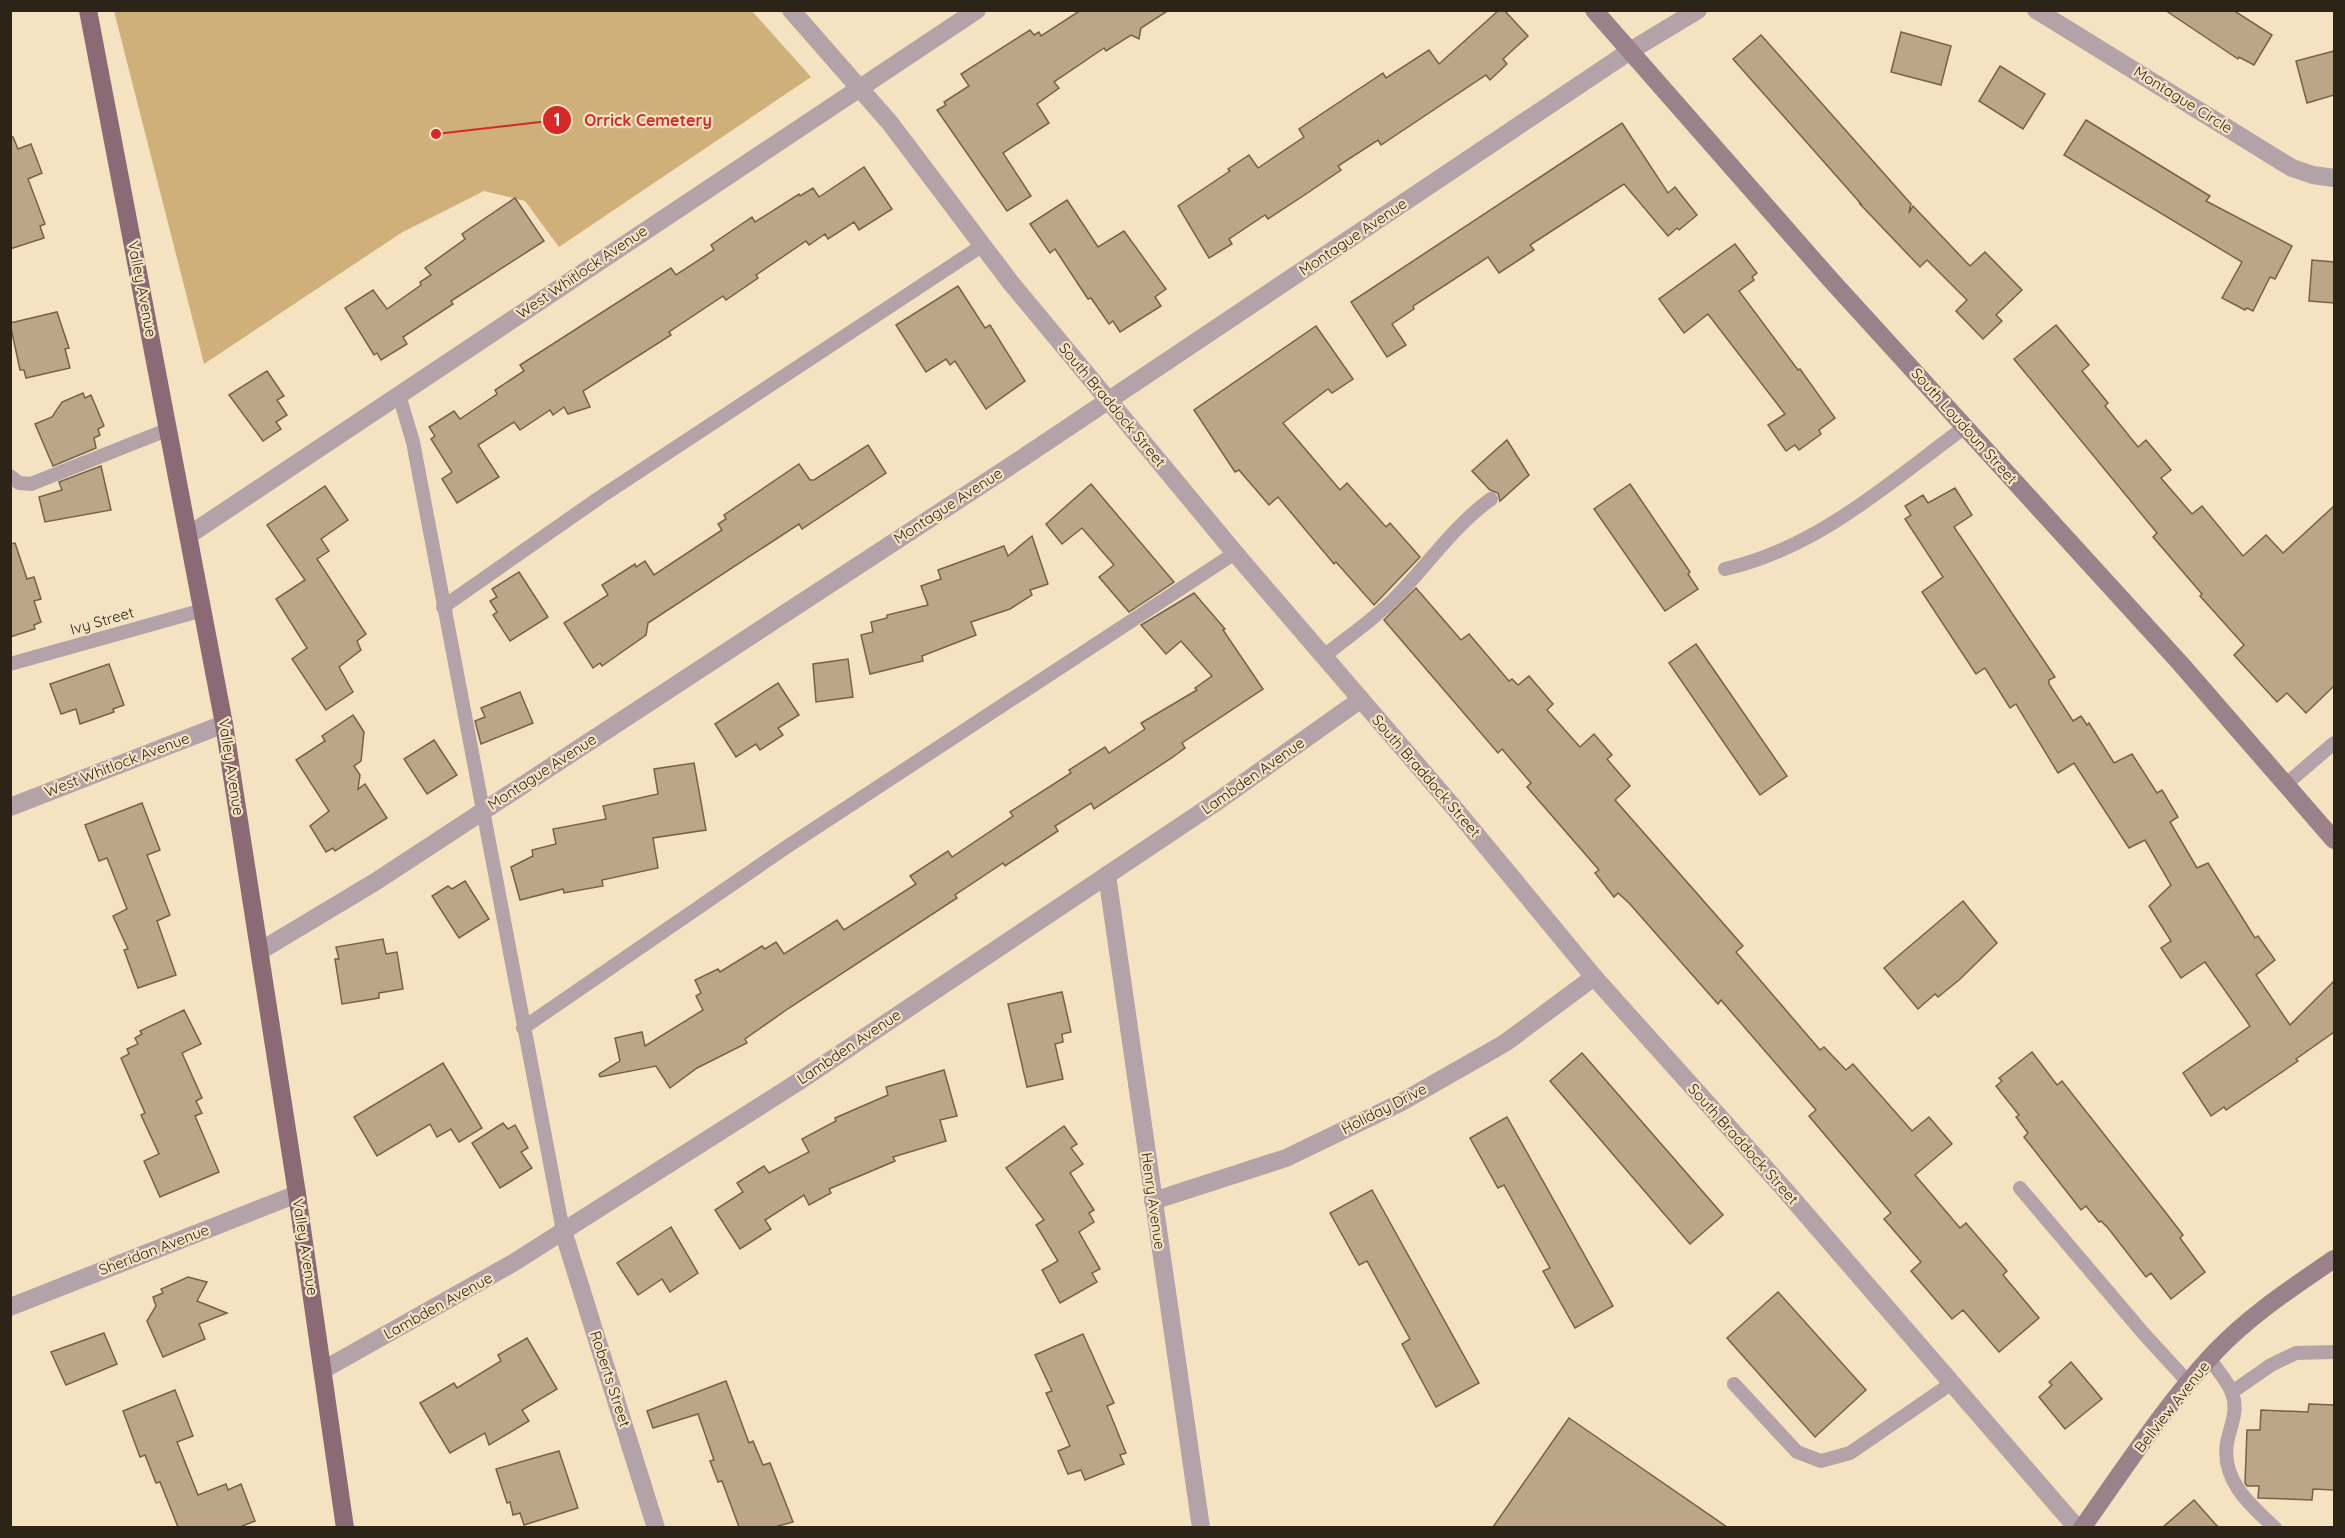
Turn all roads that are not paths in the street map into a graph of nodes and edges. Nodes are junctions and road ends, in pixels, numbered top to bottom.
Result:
1 (88, 10) edge
2 (791, 10) edge
3 (977, 10) edge
4 (1594, 10) edge
5 (1698, 10) edge
6 (2036, 10) edge
7 (1630, 51) junction
8 (860, 88) junction
9 (2334, 178) edge
10 (983, 245) junction
11 (399, 395) junction
12 (1109, 400) junction
13 (1965, 427) junction
14 (169, 429) junction
15 (10, 476) edge
16 (1491, 499) dead end
17 (189, 535) junction
18 (1235, 553) junction
19 (1725, 569) dead end
20 (443, 607) junction
21 (203, 610) junction
22 (1323, 657) junction
23 (10, 664) edge
24 (1360, 700) junction
25 (224, 724) junction
26 (2334, 743) edge
27 (2285, 785) junction
28 (10, 807) edge
29 (483, 811) junction
30 (2334, 840) edge
31 (1107, 875) junction
32 (260, 951) junction
33 (1594, 977) junction
34 (523, 1028) junction
35 (2020, 1188) dead end
36 (297, 1194) junction
37 (1153, 1201) junction
38 (563, 1231) junction
39 (2334, 1259) edge
40 (10, 1307) edge
41 (2334, 1352) edge
42 (2209, 1358) junction
43 (323, 1370) junction
44 (2188, 1382) junction
45 (1952, 1383) junction
46 (1734, 1384) dead end
47 (2232, 1392) junction
48 (345, 1527) edge
49 (656, 1527) edge
50 (1201, 1527) edge
51 (2077, 1527) edge
52 (2082, 1527) edge
53 (2275, 1527) edge

1 - 14 main road, Valley Avenue
2 - 8 street, South Braddock Street
3 - 8 street, West Whitlock Avenue
4 - 7 street, South Loudoun Street
5 - 7 street
6 - 9 street, Montague Circle
7 - 12 street, Montague Avenue
7 - 13 street, South Loudoun Street
8 - 10 street, South Braddock Street
8 - 11 street, West Whitlock Avenue
10 - 12 street, South Braddock Street
10 - 20 lane
11 - 17 street, West Whitlock Avenue
11 - 20 lane
12 - 18 street, South Braddock Street
12 - 29 street, Montague Avenue
13 - 19 lane
13 - 27 street, South Loudoun Street
14 - 15 lane
14 - 17 main road, Valley Avenue
16 - 22 lane
17 - 21 main road, Valley Avenue
18 - 22 street, South Braddock Street
18 - 34 lane
20 - 29 lane
21 - 23 lane, Ivy Street
21 - 25 main road, Valley Avenue
22 - 24 street, South Braddock Street
24 - 31 street, Lambden Avenue
24 - 33 street, South Braddock Street
25 - 28 street, West Whitlock Avenue
25 - 32 main road, Valley Avenue
26 - 27 lane
27 - 30 street, South Loudoun Street
29 - 32 street, Montague Avenue
29 - 34 lane
31 - 37 street, Henry Avenue
31 - 38 street, Lambden Avenue
32 - 36 main road, Valley Avenue
33 - 37 street, Holiday Drive
33 - 45 street, South Braddock Street
34 - 38 lane
35 - 44 lane
36 - 40 street, Sheridan Avenue
36 - 43 main road, Valley Avenue
37 - 50 street, Henry Avenue
38 - 43 street, Lambden Avenue
38 - 49 street, Roberts Street
39 - 42 street, Bellview Avenue
41 - 47 lane
42 - 44 street, Bellview Avenue
42 - 47 lane
43 - 48 main road, Valley Avenue
44 - 52 street, Bellview Avenue
45 - 46 lane
45 - 51 street, South Braddock Street
47 - 53 lane

